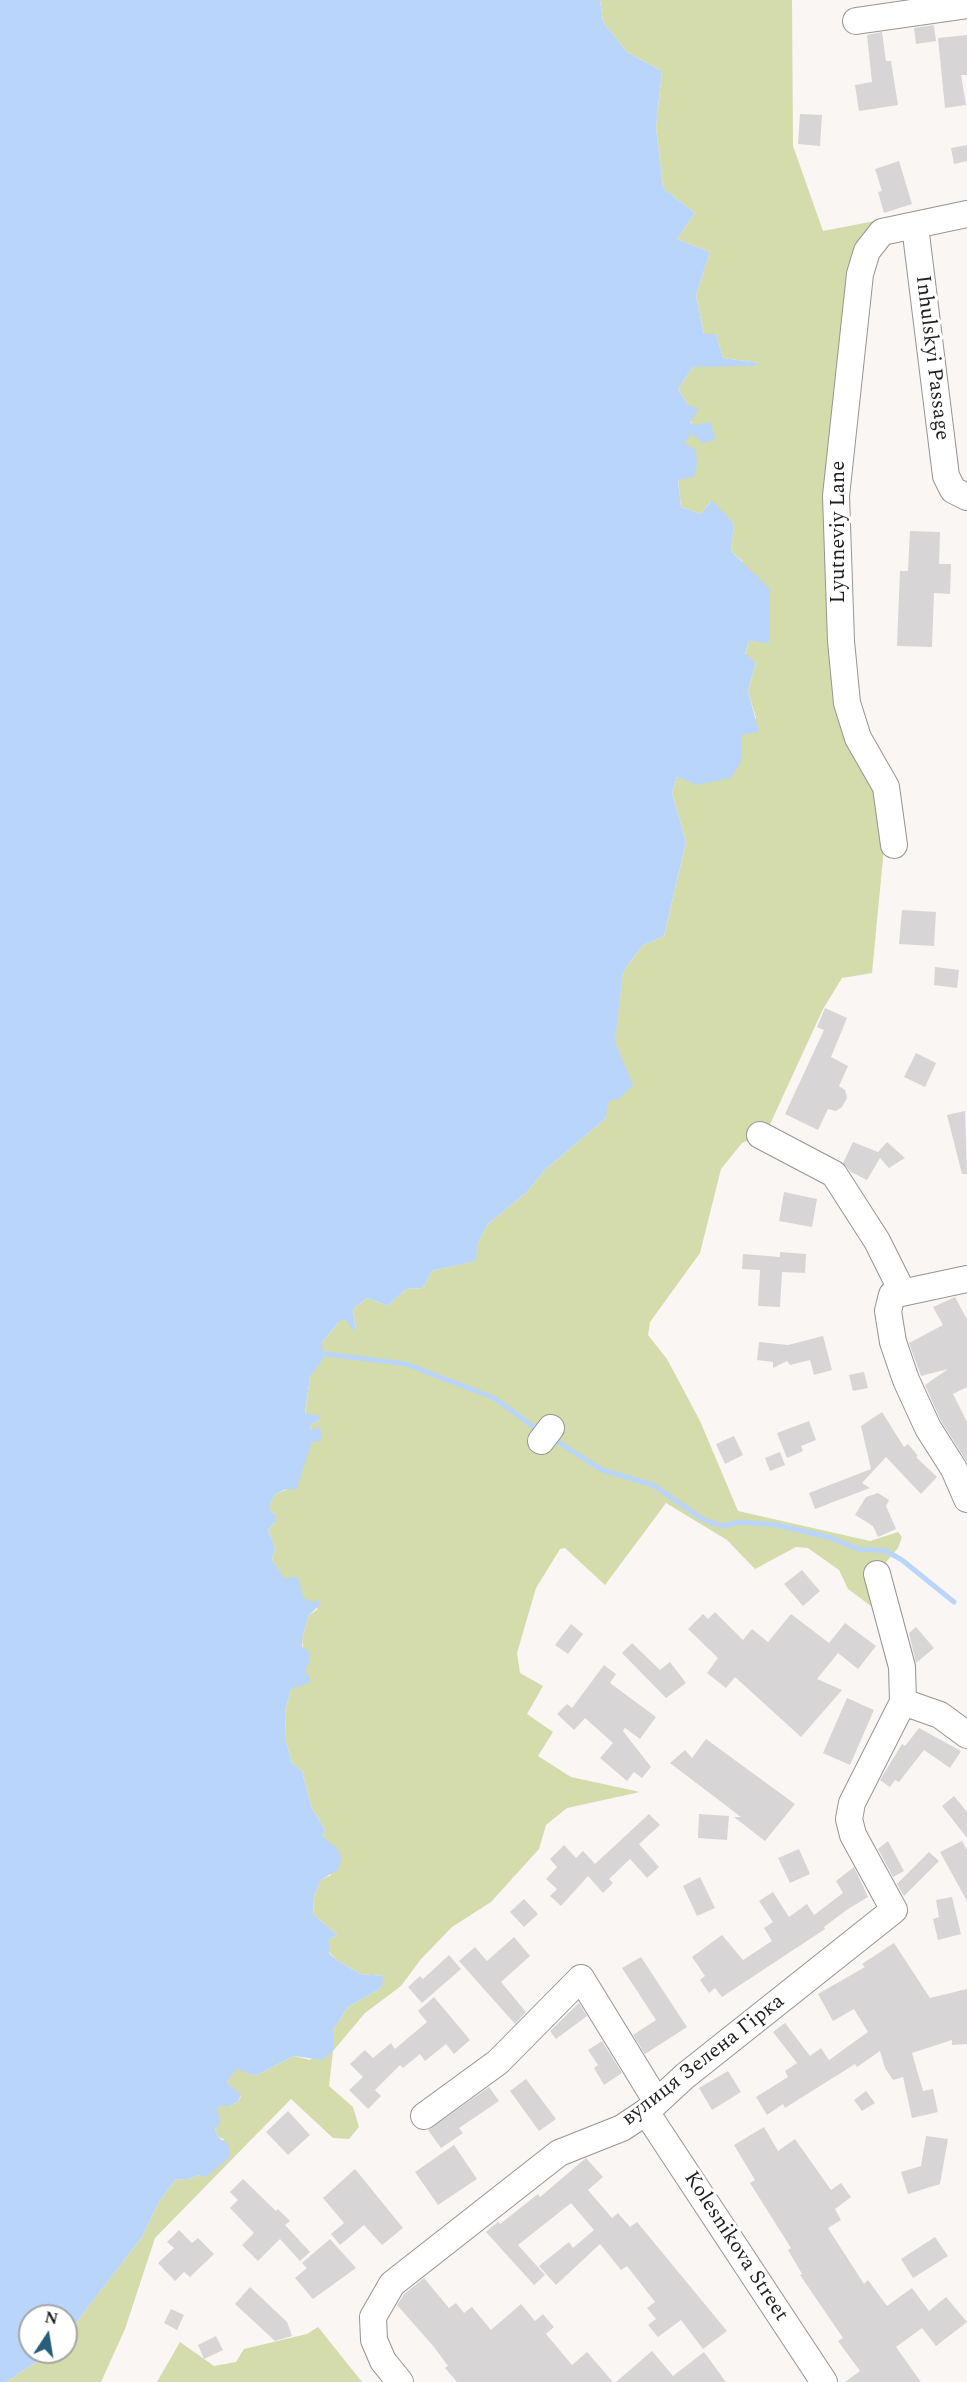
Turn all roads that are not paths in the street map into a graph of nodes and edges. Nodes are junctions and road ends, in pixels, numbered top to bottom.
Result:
1 (967, 5) edge
2 (856, 21) dead end
3 (967, 214) edge
4 (915, 225) junction
5 (960, 494) edge
6 (894, 845) dead end
7 (760, 1135) dead end
8 (967, 1279) edge
9 (902, 1291) junction
10 (967, 1499) edge
11 (877, 1575) dead end
12 (903, 1702) junction
13 (967, 1735) edge
14 (652, 2107) junction
15 (424, 2116) dead end
16 (400, 2382) edge
17 (824, 2382) edge

1 - 2 street
3 - 4 street, Lyutneviy Lane
4 - 5 street, Inhulskyi Passage
4 - 6 street, Lyutneviy Lane
7 - 9 street
8 - 9 street
9 - 10 street
11 - 12 street
12 - 13 street
12 - 14 street, вулиця Зелена Гірка
14 - 15 street, Kolesnikova Street
14 - 16 street, вулиця Зелена Гірка
14 - 17 street, Kolesnikova Street

